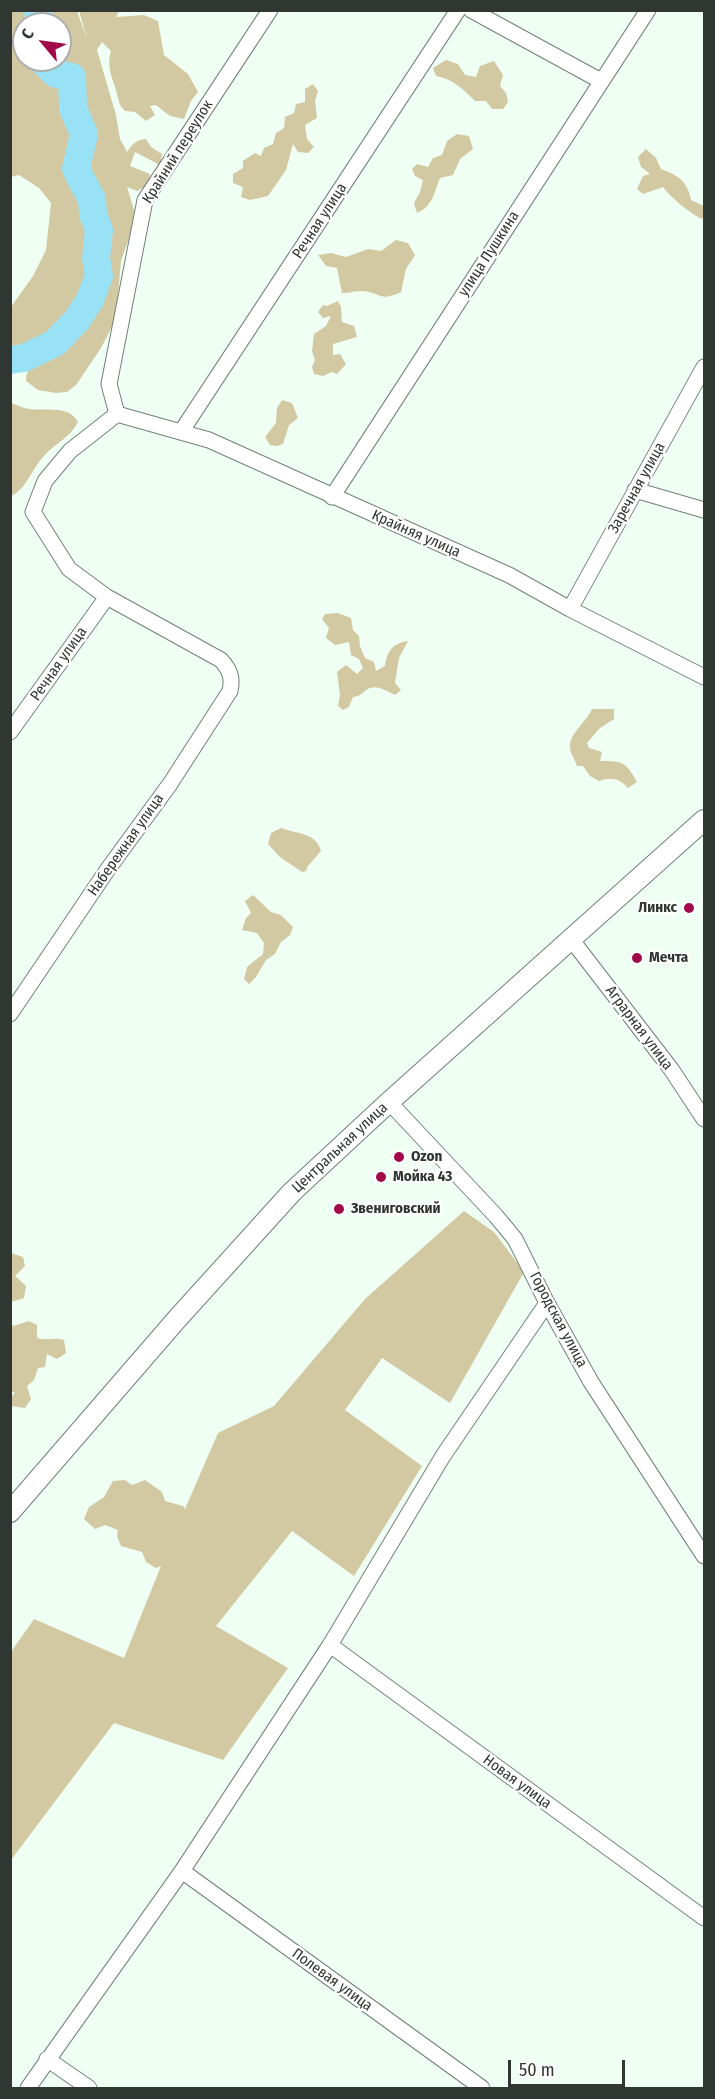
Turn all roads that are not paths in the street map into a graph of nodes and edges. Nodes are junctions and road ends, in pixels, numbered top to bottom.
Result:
1 (270, 10) edge
2 (458, 10) edge
3 (471, 10) edge
4 (648, 10) edge
5 (601, 81) junction
6 (705, 367) edge
7 (117, 414) junction
8 (181, 432) junction
9 (635, 490) junction
10 (332, 497) junction
11 (705, 510) edge
12 (107, 597) junction
13 (570, 609) junction
14 (705, 677) edge
15 (10, 732) edge
16 (705, 819) edge
17 (571, 939) junction
18 (10, 1014) edge
19 (389, 1102) junction
20 (705, 1119) edge
21 (547, 1303) junction
22 (10, 1512) edge
23 (705, 1556) edge
24 (330, 1645) junction
25 (182, 1871) junction
26 (705, 1918) edge
27 (47, 2059) junction
28 (28, 2088) edge
29 (89, 2088) edge
30 (482, 2088) edge

1 - 7 street, Крайний переулок
2 - 8 street, Речная улица
3 - 5 street
4 - 5 street, улица Пушкина
5 - 10 street, улица Пушкина
6 - 9 street, Заречная улица
7 - 8 street, Крайняя улица
7 - 12 street
8 - 10 street, Крайняя улица
9 - 11 street
9 - 13 street, Заречная улица
10 - 13 street, Крайняя улица
12 - 15 street, Речная улица
12 - 18 street, Набережная улица
13 - 14 street, Крайняя улица
16 - 17 street, Центральная улица
17 - 19 street, Центральная улица
17 - 20 street, Аграрная улица
19 - 21 street, Городская улица
19 - 22 street, Центральная улица
21 - 23 street, Городская улица
21 - 24 street
24 - 25 street
24 - 26 street, Новая улица
25 - 27 street
25 - 30 street, Полевая улица
27 - 28 street
27 - 29 street

